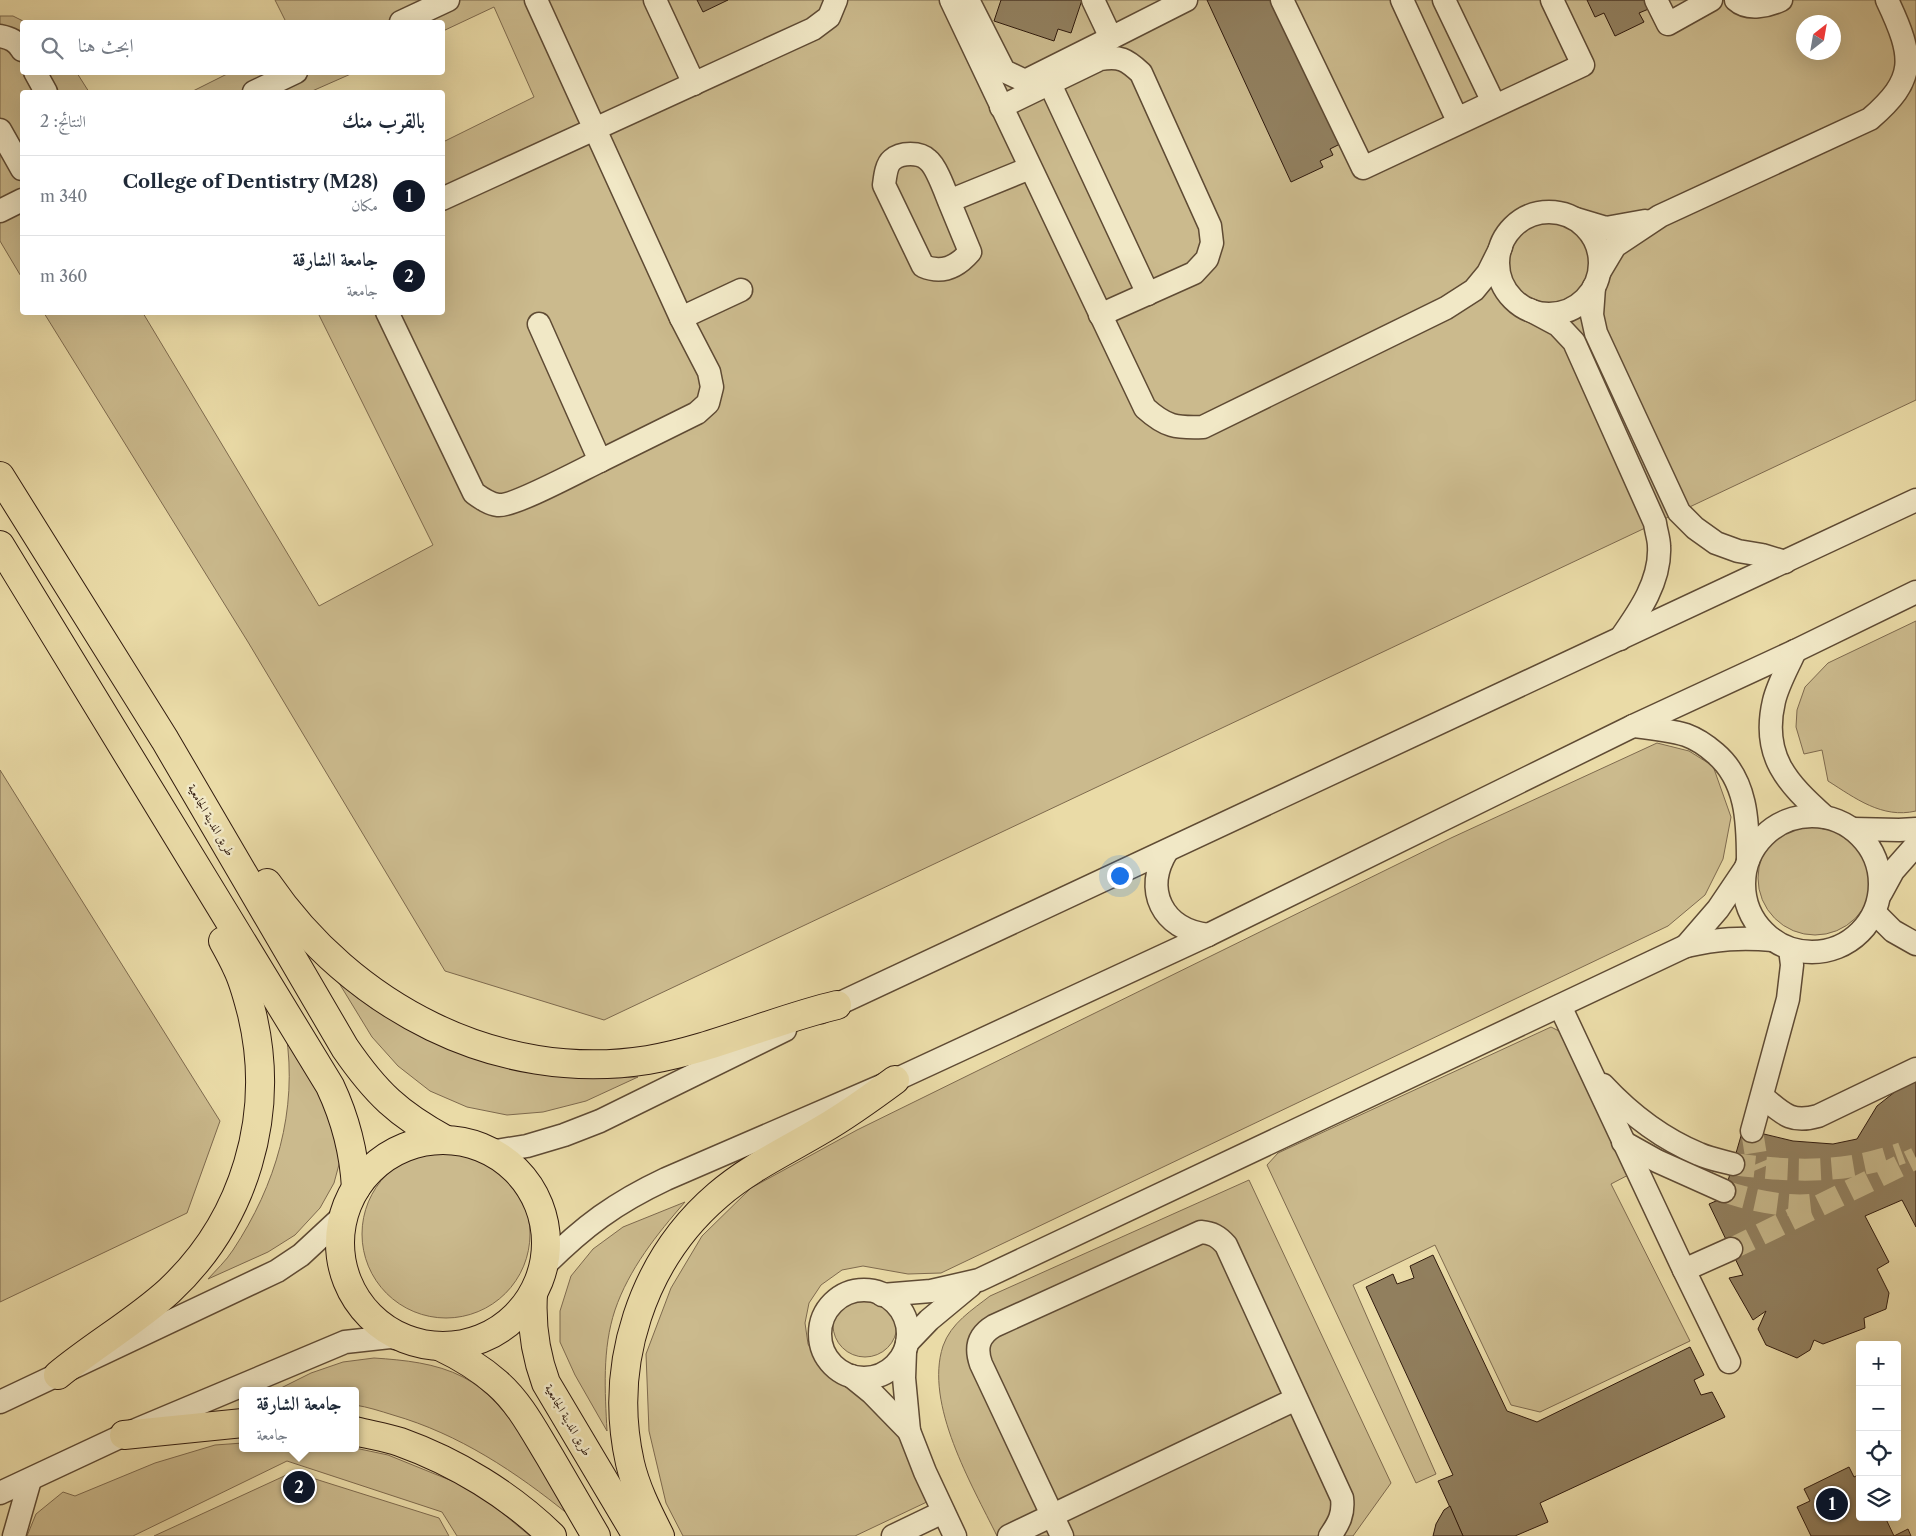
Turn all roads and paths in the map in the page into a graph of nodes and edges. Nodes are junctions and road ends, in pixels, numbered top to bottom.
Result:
1 (448, 0) edge
2 (536, 0) edge
3 (655, 0) edge
4 (836, 0) edge
5 (951, 0) edge
6 (968, 0) edge
7 (1093, 0) edge
8 (1186, 0) edge
9 (1282, 0) edge
10 (1402, 0) edge
11 (1444, 0) edge
12 (1552, 0) edge
13 (1656, 0) edge
14 (1711, 0) edge
15 (1736, 0) edge
16 (1781, 0) edge
17 (1887, 0) edge
18 (405, 20) edge
19 (0, 36) edge
20 (1111, 38) junction
21 (20, 47) edge
22 (37, 75) edge
23 (290, 75) edge
24 (694, 84) junction
25 (1050, 84) junction
26 (45, 90) edge
27 (258, 90) edge
28 (1001, 107) junction
29 (0, 130) edge
30 (597, 130) junction
31 (20, 165) edge
32 (1030, 168) junction
33 (445, 198) edge
34 (20, 201) edge
35 (949, 201) junction
36 (0, 211) edge
37 (1660, 216) junction
38 (1571, 217) junction
39 (1501, 247) junction
40 (1597, 279) junction
41 (741, 290) dead end
42 (1148, 294) junction
43 (1446, 308) junction
44 (1526, 308) junction
45 (388, 315) edge
46 (1100, 315) junction
47 (682, 318) junction
48 (539, 324) dead end
49 (600, 460) junction
50 (0, 476) edge
51 (1916, 500) edge
52 (0, 545) edge
53 (1785, 562) junction
54 (1916, 592) edge
55 (1620, 639) junction
56 (1795, 652) junction
57 (1632, 726) junction
58 (188, 780) junction
59 (152, 793) junction
60 (1825, 817) junction
61 (1853, 829) junction
62 (1916, 829) edge
63 (1916, 845) edge
64 (1167, 851) junction
65 (1747, 864) junction
66 (1878, 903) junction
67 (1208, 935) junction
68 (1781, 944) junction
69 (1916, 944) edge
70 (1686, 946) junction
71 (837, 1004) junction
72 (1560, 1006) junction
73 (1916, 1069) edge
74 (1592, 1074) junction
75 (895, 1080) junction
76 (1763, 1097) junction
77 (1752, 1131) tunnel mouth
78 (446, 1140) junction
79 (1623, 1142) junction
80 (490, 1152) junction
81 (1733, 1164) tunnel mouth
82 (356, 1188) junction
83 (1724, 1191) tunnel mouth
84 (343, 1216) junction
85 (1731, 1249) tunnel mouth
86 (544, 1266) junction
87 (1684, 1270) junction
88 (979, 1280) junction
89 (533, 1294) junction
90 (882, 1294) junction
91 (411, 1341) junction
92 (439, 1346) junction
93 (906, 1347) junction
94 (1729, 1362) dead end
95 (851, 1376) junction
96 (50, 1379) junction
97 (0, 1384) edge
98 (1296, 1399) junction
99 (0, 1402) edge
100 (239, 1423) edge
101 (909, 1431) junction
102 (359, 1432) edge
103 (124, 1435) junction
104 (30, 1480) junction
105 (0, 1493) edge
106 (943, 1512) junction
107 (1053, 1516) junction
108 (14, 1536) edge
109 (552, 1536) edge
110 (596, 1536) edge
111 (637, 1536) edge
112 (660, 1536) edge
113 (893, 1536) edge
114 (955, 1536) edge
115 (1009, 1536) edge
116 (1062, 1536) edge
117 (1330, 1536) edge

1 - 18 street
2 - 30 street
3 - 24 street
4 - 24 street
5 - 28 street
6 - 20 street
7 - 20 street
8 - 20 street
9 - 12 street
10 - 11 street
13 - 14 street
15 - 16 street
17 - 37 street
19 - 21 street
22 - 26 street
23 - 27 street
24 - 30 street
25 - 28 street
25 - 42 street
25 - 42 street
28 - 32 street
29 - 31 street
30 - 33 street
30 - 47 street
32 - 35 street
32 - 46 street
34 - 36 street
35 - 35 street
37 - 38 street
37 - 40 street
38 - 39 street
38 - 40 street
39 - 43 street
39 - 44 street
40 - 44 street
40 - 53 street
41 - 47 street
42 - 46 street
43 - 44 street
43 - 46 street
44 - 55 street
45 - 49 street
47 - 49 street
48 - 49 street
50 - 58 main road, طريق المدينة الجامعية
51 - 53 street
52 - 59 main road
53 - 55 street
54 - 56 street
55 - 64 street
56 - 57 street
56 - 60 street
57 - 65 street
57 - 67 street
58 - 71 main road
58 - 78 main road, طريق المدينة الجامعية
59 - 82 main road
59 - 96 main road
60 - 61 street
60 - 65 street
61 - 62 street
61 - 66 street
63 - 66 street
64 - 67 street
64 - 71 street
65 - 68 street
65 - 70 street
66 - 68 street
66 - 69 street
67 - 75 street
68 - 70 street
68 - 76 street
70 - 72 street
71 - 80 street
72 - 74 street
72 - 88 street
73 - 76 street
74 - 79 street
74 - 81 street
75 - 86 street
75 - 112 main road
76 - 77 street
78 - 80 main road
78 - 82 main road
79 - 83 street
79 - 87 street
80 - 86 main road
82 - 84 main road
84 - 91 main road
84 - 96 street
85 - 87 street
86 - 89 main road
87 - 94 street
88 - 90 street
88 - 93 street
89 - 92 main road
89 - 111 main road, طريق المدينة الجامعية
90 - 93 street
90 - 95 street
91 - 92 main road
91 - 103 street
92 - 110 main road
93 - 95 street
93 - 101 street
95 - 101 street
96 - 97 street
96 - 99 street
98 - 107 street
98 - 107 street
98 - 117 street
100 - 103 main road
101 - 106 street
102 - 109 main road
103 - 104 street
104 - 105 street
104 - 108 street
106 - 113 street
106 - 114 street
107 - 115 street
107 - 116 street

